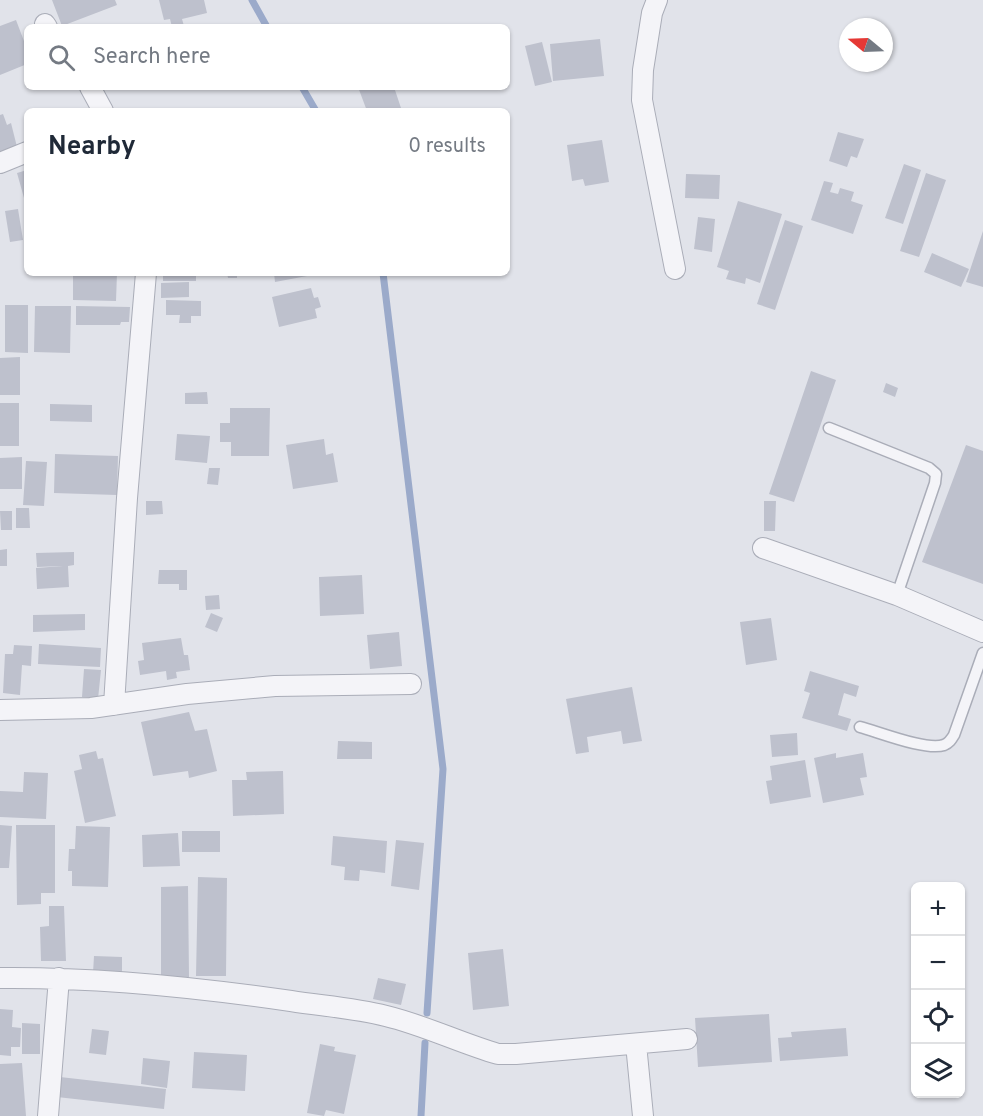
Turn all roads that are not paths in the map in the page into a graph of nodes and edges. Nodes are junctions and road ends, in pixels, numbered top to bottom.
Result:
1 (657, 0) edge
2 (92, 90) edge
3 (101, 108) edge
4 (24, 153) edge
5 (0, 163) edge
6 (675, 269) dead end
7 (146, 276) edge
8 (829, 428) dead end
9 (763, 548) dead end
10 (897, 595) junction
11 (983, 632) edge
12 (983, 653) edge
13 (411, 684) dead end
14 (114, 705) junction
15 (0, 710) edge
16 (860, 727) dead end
17 (0, 978) edge
18 (59, 978) junction
19 (687, 1039) dead end
20 (636, 1044) junction
21 (48, 1116) edge
22 (643, 1116) edge

1 - 6 street
2 - 3 street
4 - 5 street
7 - 14 street
8 - 10 lane
9 - 10 street
10 - 11 street
12 - 16 lane
13 - 14 street
14 - 15 street
17 - 18 street
18 - 20 street
18 - 21 street
19 - 20 street
20 - 22 street

